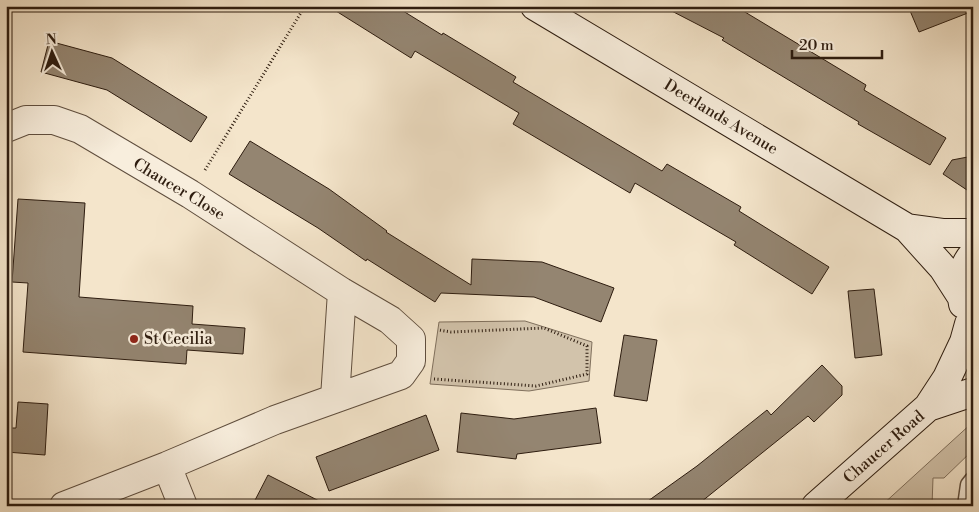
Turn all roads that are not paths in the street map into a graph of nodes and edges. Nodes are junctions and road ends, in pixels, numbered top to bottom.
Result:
1 (534, 6) edge
2 (6, 128) edge
3 (907, 228) junction
4 (973, 232) edge
5 (973, 254) edge
6 (342, 292) junction
7 (961, 296) junction
8 (971, 329) edge
9 (973, 392) edge
10 (335, 398) junction
11 (928, 407) junction
12 (167, 466) junction
13 (973, 480) edge
14 (64, 506) edge
15 (183, 506) edge
16 (816, 506) edge
17 (966, 506) edge

1 - 3 street, Deerlands Avenue
2 - 6 street, Chaucer Close
3 - 4 street, Deerlands Avenue
3 - 7 street, Deerlands Avenue
5 - 7 street
6 - 10 street
6 - 10 street, Chaucer Close
7 - 8 street
8 - 11 street, Chaucer Road
9 - 11 street, Chaucer Road
10 - 12 street
11 - 16 street, Chaucer Road
12 - 14 street
12 - 15 street
13 - 17 lane

